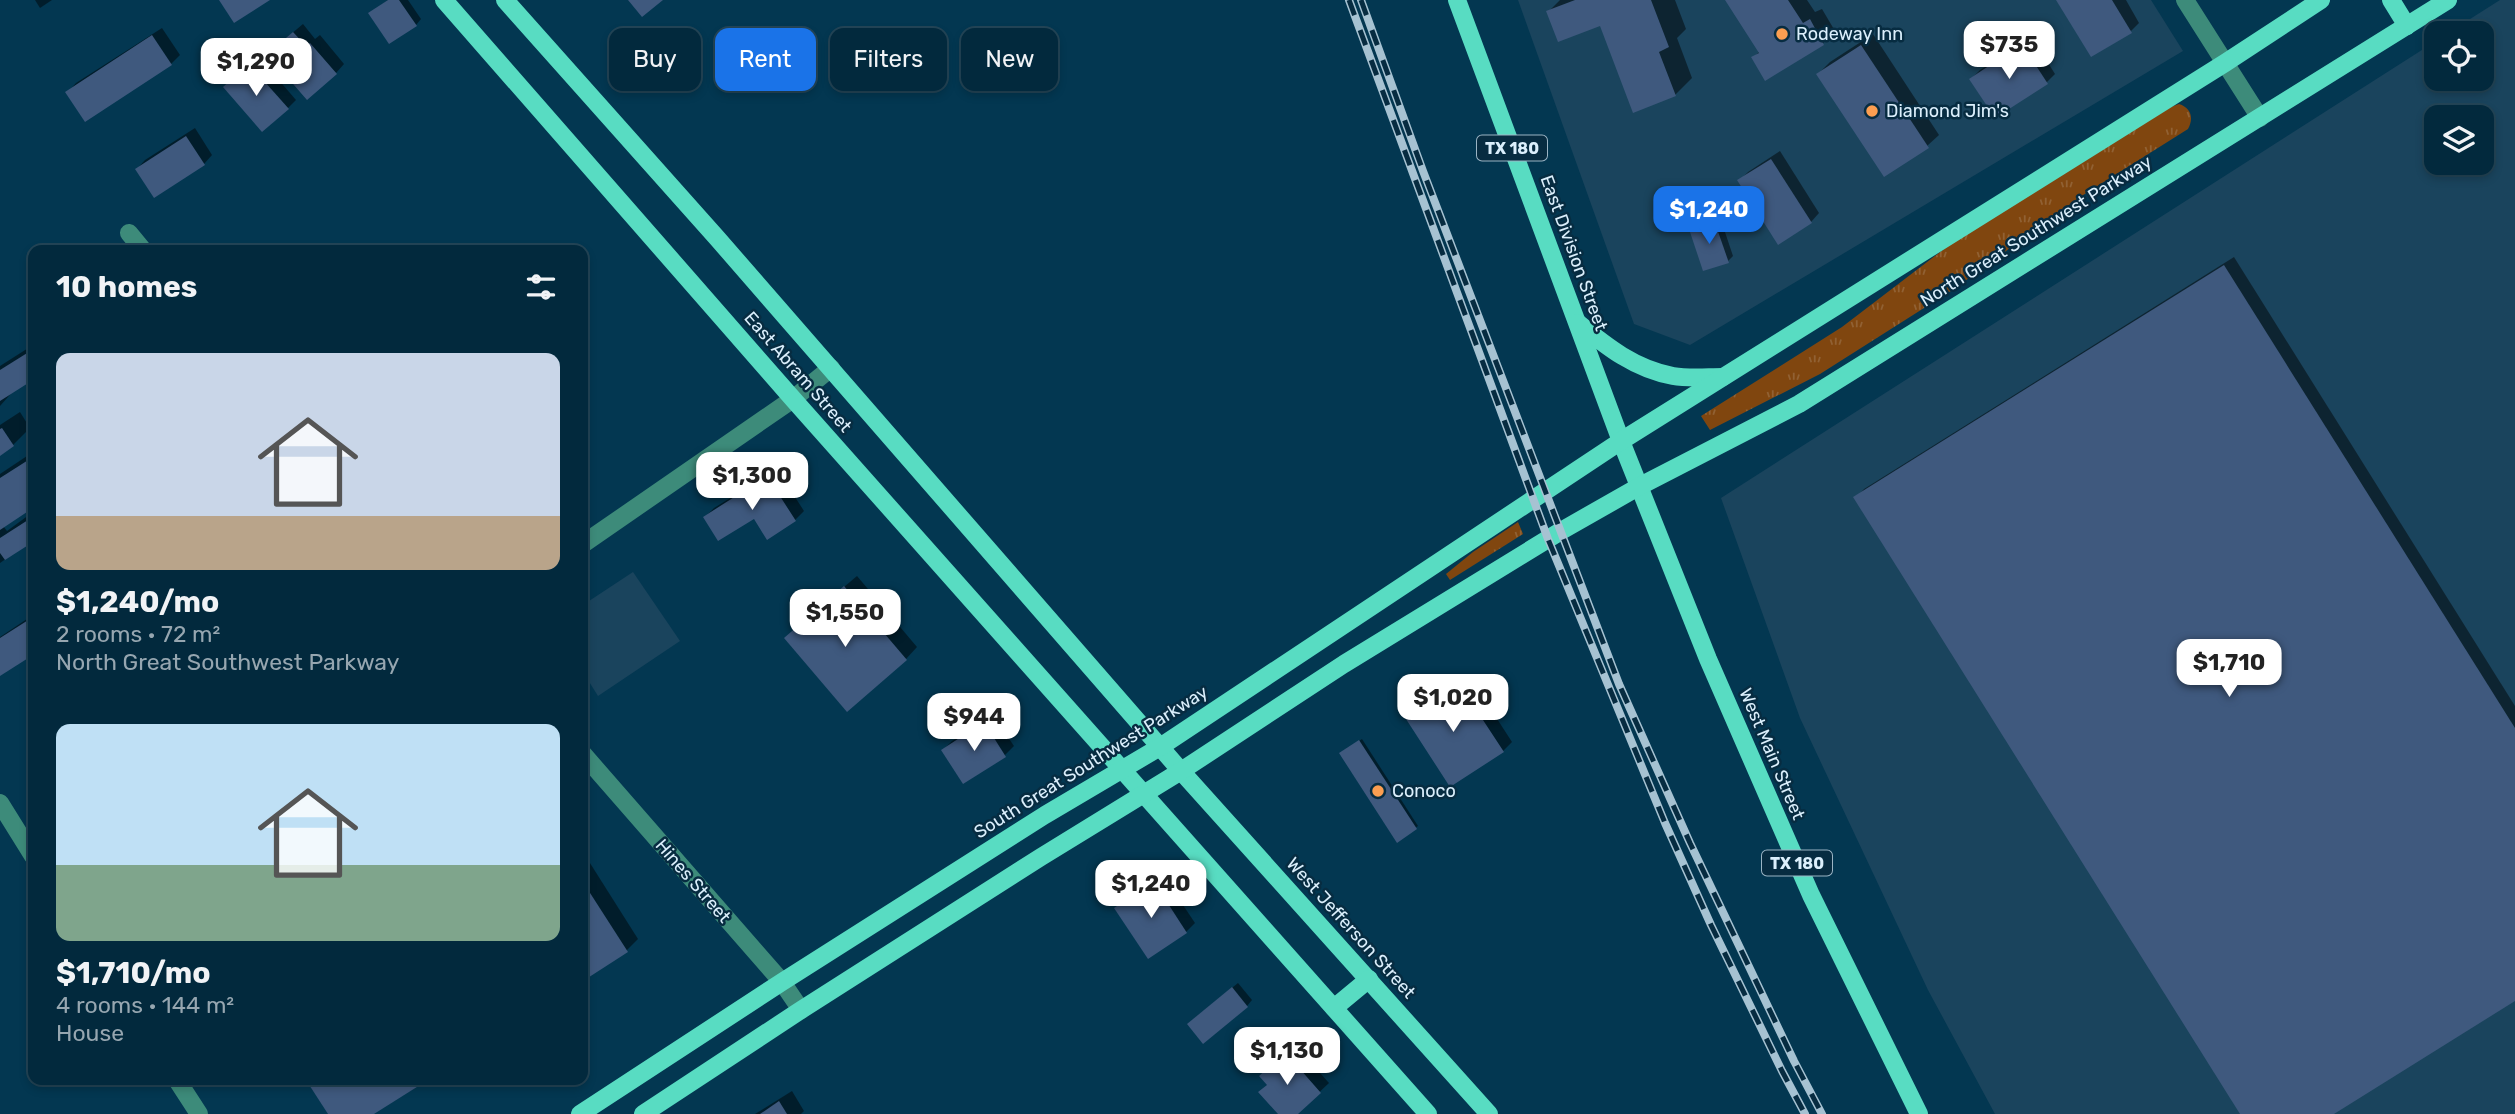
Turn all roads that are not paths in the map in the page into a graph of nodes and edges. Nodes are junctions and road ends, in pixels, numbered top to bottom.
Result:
1 (444, 0) edge
2 (495, 0) edge
3 (505, 0) edge
4 (1457, 0) edge
5 (2185, 0) edge
6 (2322, 0) edge
7 (2391, 0) edge
8 (2448, 0) edge
9 (2407, 26) junction
10 (551, 52) junction
11 (2225, 63) junction
12 (2260, 118) junction
13 (129, 233) dead end
14 (139, 245) edge
15 (1577, 323) junction
16 (831, 368) junction
17 (1723, 377) junction
18 (793, 399) junction
19 (1621, 441) junction
20 (1640, 486) junction
21 (588, 541) edge
22 (1160, 747) junction
23 (588, 760) edge
24 (1123, 769) junction
25 (1181, 771) junction
26 (1144, 793) junction
27 (0, 803) edge
28 (28, 848) edge
29 (1369, 979) junction
30 (782, 982) junction
31 (1334, 1007) junction
32 (801, 1010) junction
33 (180, 1085) edge
34 (199, 1114) edge
35 (580, 1114) edge
36 (643, 1114) edge
37 (1428, 1114) edge
38 (1489, 1114) edge
39 (1919, 1114) edge

1 - 18 main road, East Abram Street
2 - 10 main road
3 - 10 main road, East Abram Street
4 - 15 main road, East Division Street / TX 180
5 - 11 street
6 - 11 main road
7 - 9 main road
8 - 9 main road, North Great Southwest Parkway
9 - 12 main road, North Great Southwest Parkway
10 - 16 main road, East Abram Street
11 - 12 street
11 - 17 main road
12 - 20 main road, North Great Southwest Parkway
13 - 14 street
15 - 17 main road
15 - 19 main road, East Division Street / TX 180
16 - 18 street
16 - 22 main road, East Abram Street
17 - 19 main road
18 - 21 street
18 - 24 main road, East Abram Street
19 - 20 main road, West Main Street / TX 180
19 - 22 main road, South Great Southwest Parkway
20 - 25 main road
20 - 39 main road, West Main Street / TX 180
22 - 24 main road, South Great Southwest Parkway
22 - 25 main road, East Abram Street
23 - 30 street, Hines Street
24 - 26 main road
24 - 30 main road, South Great Southwest Parkway
25 - 26 main road
25 - 29 main road, West Jefferson Street
26 - 31 main road
26 - 32 main road
27 - 28 street
29 - 31 main road
29 - 38 main road, West Jefferson Street
30 - 32 street, Hines Street
30 - 35 main road, South Great Southwest Parkway
31 - 37 main road
32 - 36 main road
33 - 34 street

